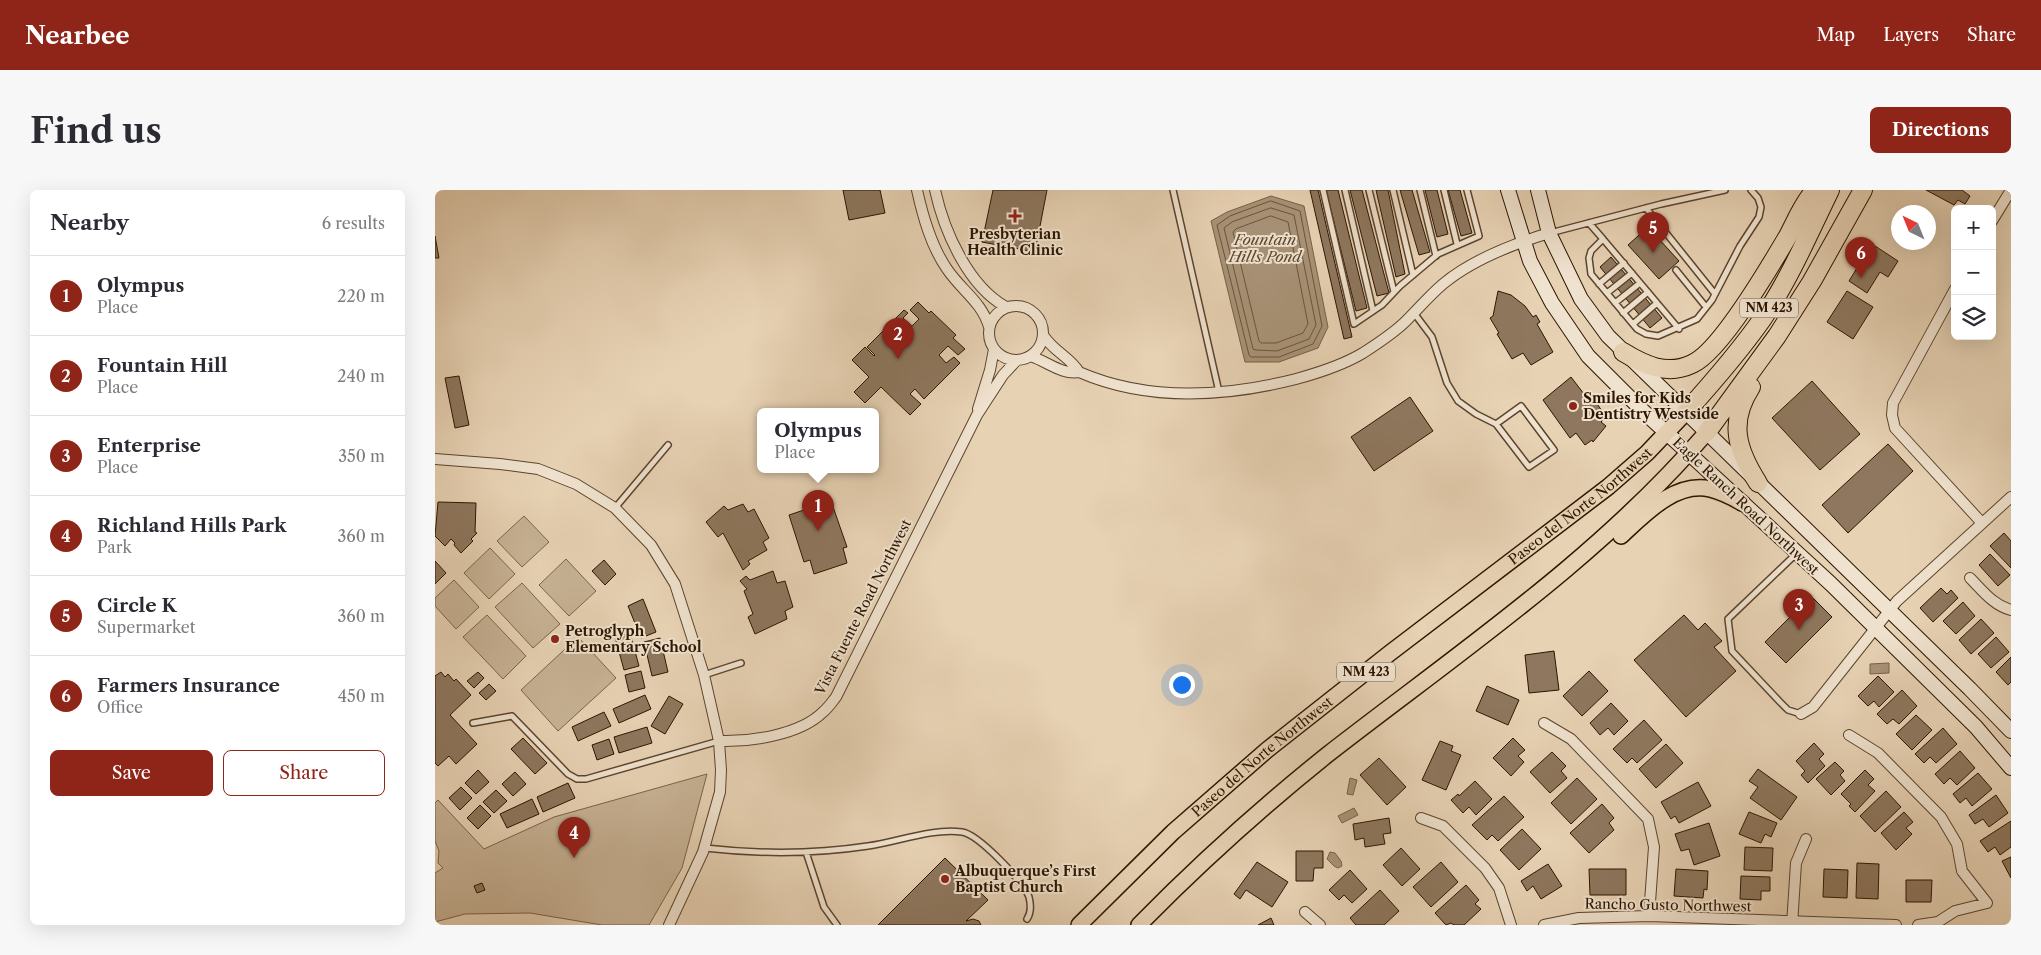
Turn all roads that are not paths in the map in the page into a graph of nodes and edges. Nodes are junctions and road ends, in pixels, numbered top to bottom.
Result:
1 (917, 190) edge
2 (935, 190) edge
3 (1173, 190) edge
4 (1323, 190) edge
5 (1345, 190) edge
6 (1369, 190) edge
7 (1393, 190) edge
8 (1420, 190) edge
9 (1444, 190) edge
10 (1467, 190) edge
11 (1509, 190) edge
12 (1538, 190) edge
13 (1725, 190) edge
14 (1751, 190) edge
15 (1815, 190) edge
16 (1830, 190) edge
17 (1863, 190) edge
18 (2011, 190) edge
19 (1646, 208) junction
20 (1996, 215) edge
21 (1589, 223) junction
22 (1549, 233) junction
23 (1603, 239) junction
24 (1523, 241) junction
25 (1457, 244) junction
26 (1436, 256) junction
27 (1624, 264) junction
28 (1677, 270) dead end
29 (1632, 273) junction
30 (1413, 275) junction
31 (1813, 281) junction
32 (1640, 282) junction
33 (1599, 284) junction
34 (1394, 292) junction
35 (1648, 292) junction
36 (1607, 293) junction
37 (1715, 294) junction
38 (1952, 295) edge
39 (1615, 303) junction
40 (1657, 303) junction
41 (1006, 307) junction
42 (1706, 308) junction
43 (1373, 311) junction
44 (1413, 313) junction
45 (1623, 313) junction
46 (1633, 324) junction
47 (989, 328) junction
48 (1679, 329) junction
49 (1043, 335) junction
50 (994, 350) junction
51 (1623, 352) junction
52 (1030, 356) junction
53 (1017, 360) junction
54 (1079, 372) junction
55 (1219, 392) junction
56 (1686, 412) junction
57 (977, 415) junction
58 (1496, 424) junction
59 (1707, 432) junction
60 (1667, 434) junction
61 (668, 445) dead end
62 (1688, 454) junction
63 (435, 459) edge
64 (1758, 483) junction
65 (2011, 497) edge
66 (1742, 503) junction
67 (615, 508) junction
68 (1982, 523) junction
69 (1797, 553) junction
70 (1970, 578) dead end
71 (1551, 582) junction
72 (2011, 610) edge
73 (1888, 611) junction
74 (1875, 628) junction
75 (741, 663) dead end
76 (704, 675) junction
77 (1801, 714) joint
78 (473, 723) dead end
79 (1544, 723) dead end
80 (2011, 731) edge
81 (1849, 735) dead end
82 (719, 741) junction
83 (2011, 768) edge
84 (1421, 818) dead end
85 (1806, 840) dead end
86 (705, 848) junction
87 (806, 852) junction
88 (1305, 912) dead end
89 (1649, 916) junction
90 (1027, 919) dead end
91 (1792, 923) edge
92 (669, 925) edge
93 (837, 925) edge
94 (1079, 925) edge
95 (1139, 925) edge
96 (1320, 925) edge
97 (1511, 925) edge
98 (1544, 925) edge
99 (1895, 925) edge
100 (1918, 925) edge

1 - 47 street
2 - 41 street
3 - 55 lane
4 - 43 lane
5 - 43 lane
6 - 34 lane
7 - 30 lane
8 - 26 lane
9 - 25 lane
10 - 25 lane
11 - 24 street, Eagle Ranch Road Northwest
12 - 22 street, Eagle Ranch Road Northwest
13 - 19 lane
14 - 37 lane
15 - 51 highway
16 - 56 highway, NM 423
17 - 31 highway, NM 423
18 - 20 street
19 - 21 lane
19 - 37 lane
21 - 22 lane
21 - 23 lane
22 - 24 street
22 - 51 street, Eagle Ranch Road Northwest
23 - 27 lane
23 - 33 lane
24 - 44 street
24 - 60 street, Eagle Ranch Road Northwest
25 - 26 lane
26 - 30 lane
27 - 29 lane
27 - 33 lane
28 - 42 lane
29 - 32 lane
29 - 36 lane
30 - 34 lane
31 - 59 highway, NM 423
31 - 64 highway
32 - 35 lane
32 - 39 lane
33 - 36 lane
34 - 43 lane
35 - 40 lane
35 - 45 lane
36 - 39 lane
37 - 42 lane
38 - 68 street
39 - 45 lane
40 - 46 lane
40 - 48 lane
41 - 47 street
41 - 49 street
42 - 48 lane
44 - 55 street
44 - 58 lane
45 - 46 lane
46 - 48 lane
47 - 50 street
49 - 52 street
49 - 54 street
50 - 53 street
50 - 57 street, Vista Fuente Road Northwest
51 - 56 street, Eagle Ranch Road Northwest
52 - 53 street
52 - 54 street
53 - 57 street, Vista Fuente Road Northwest
54 - 55 street
56 - 59 street, Eagle Ranch Road Northwest
56 - 60 main road, NM 423
57 - 82 street, Vista Fuente Road Northwest
58 - 58 lane
59 - 62 main road, NM 423
59 - 64 street, Eagle Ranch Road Northwest
60 - 62 street, Eagle Ranch Road Northwest
60 - 94 main road, Paseo del Norte Northwest / NM 423
61 - 67 lane
62 - 66 street, Eagle Ranch Road Northwest
62 - 71 main road, NM 423
63 - 67 street
64 - 73 street, Eagle Ranch Road Northwest
65 - 68 street
66 - 69 street, Eagle Ranch Road Northwest
66 - 71 main road
67 - 76 street
68 - 73 street
69 - 74 street, Eagle Ranch Road Northwest
69 - 77 lane
70 - 72 street
71 - 95 main road, NM 423
73 - 74 street
73 - 80 street, Eagle Ranch Road Northwest
74 - 77 street
74 - 83 street, Eagle Ranch Road Northwest
75 - 76 lane
76 - 82 street
78 - 82 lane
79 - 89 street
81 - 100 street
82 - 86 street
84 - 97 street
85 - 91 street
86 - 87 lane
86 - 92 street
87 - 90 lane
87 - 93 lane
88 - 96 street
89 - 91 street, Rancho Gusto Northwest
89 - 98 street, Rancho Gusto Northwest
91 - 99 street, Rancho Gusto Northwest

